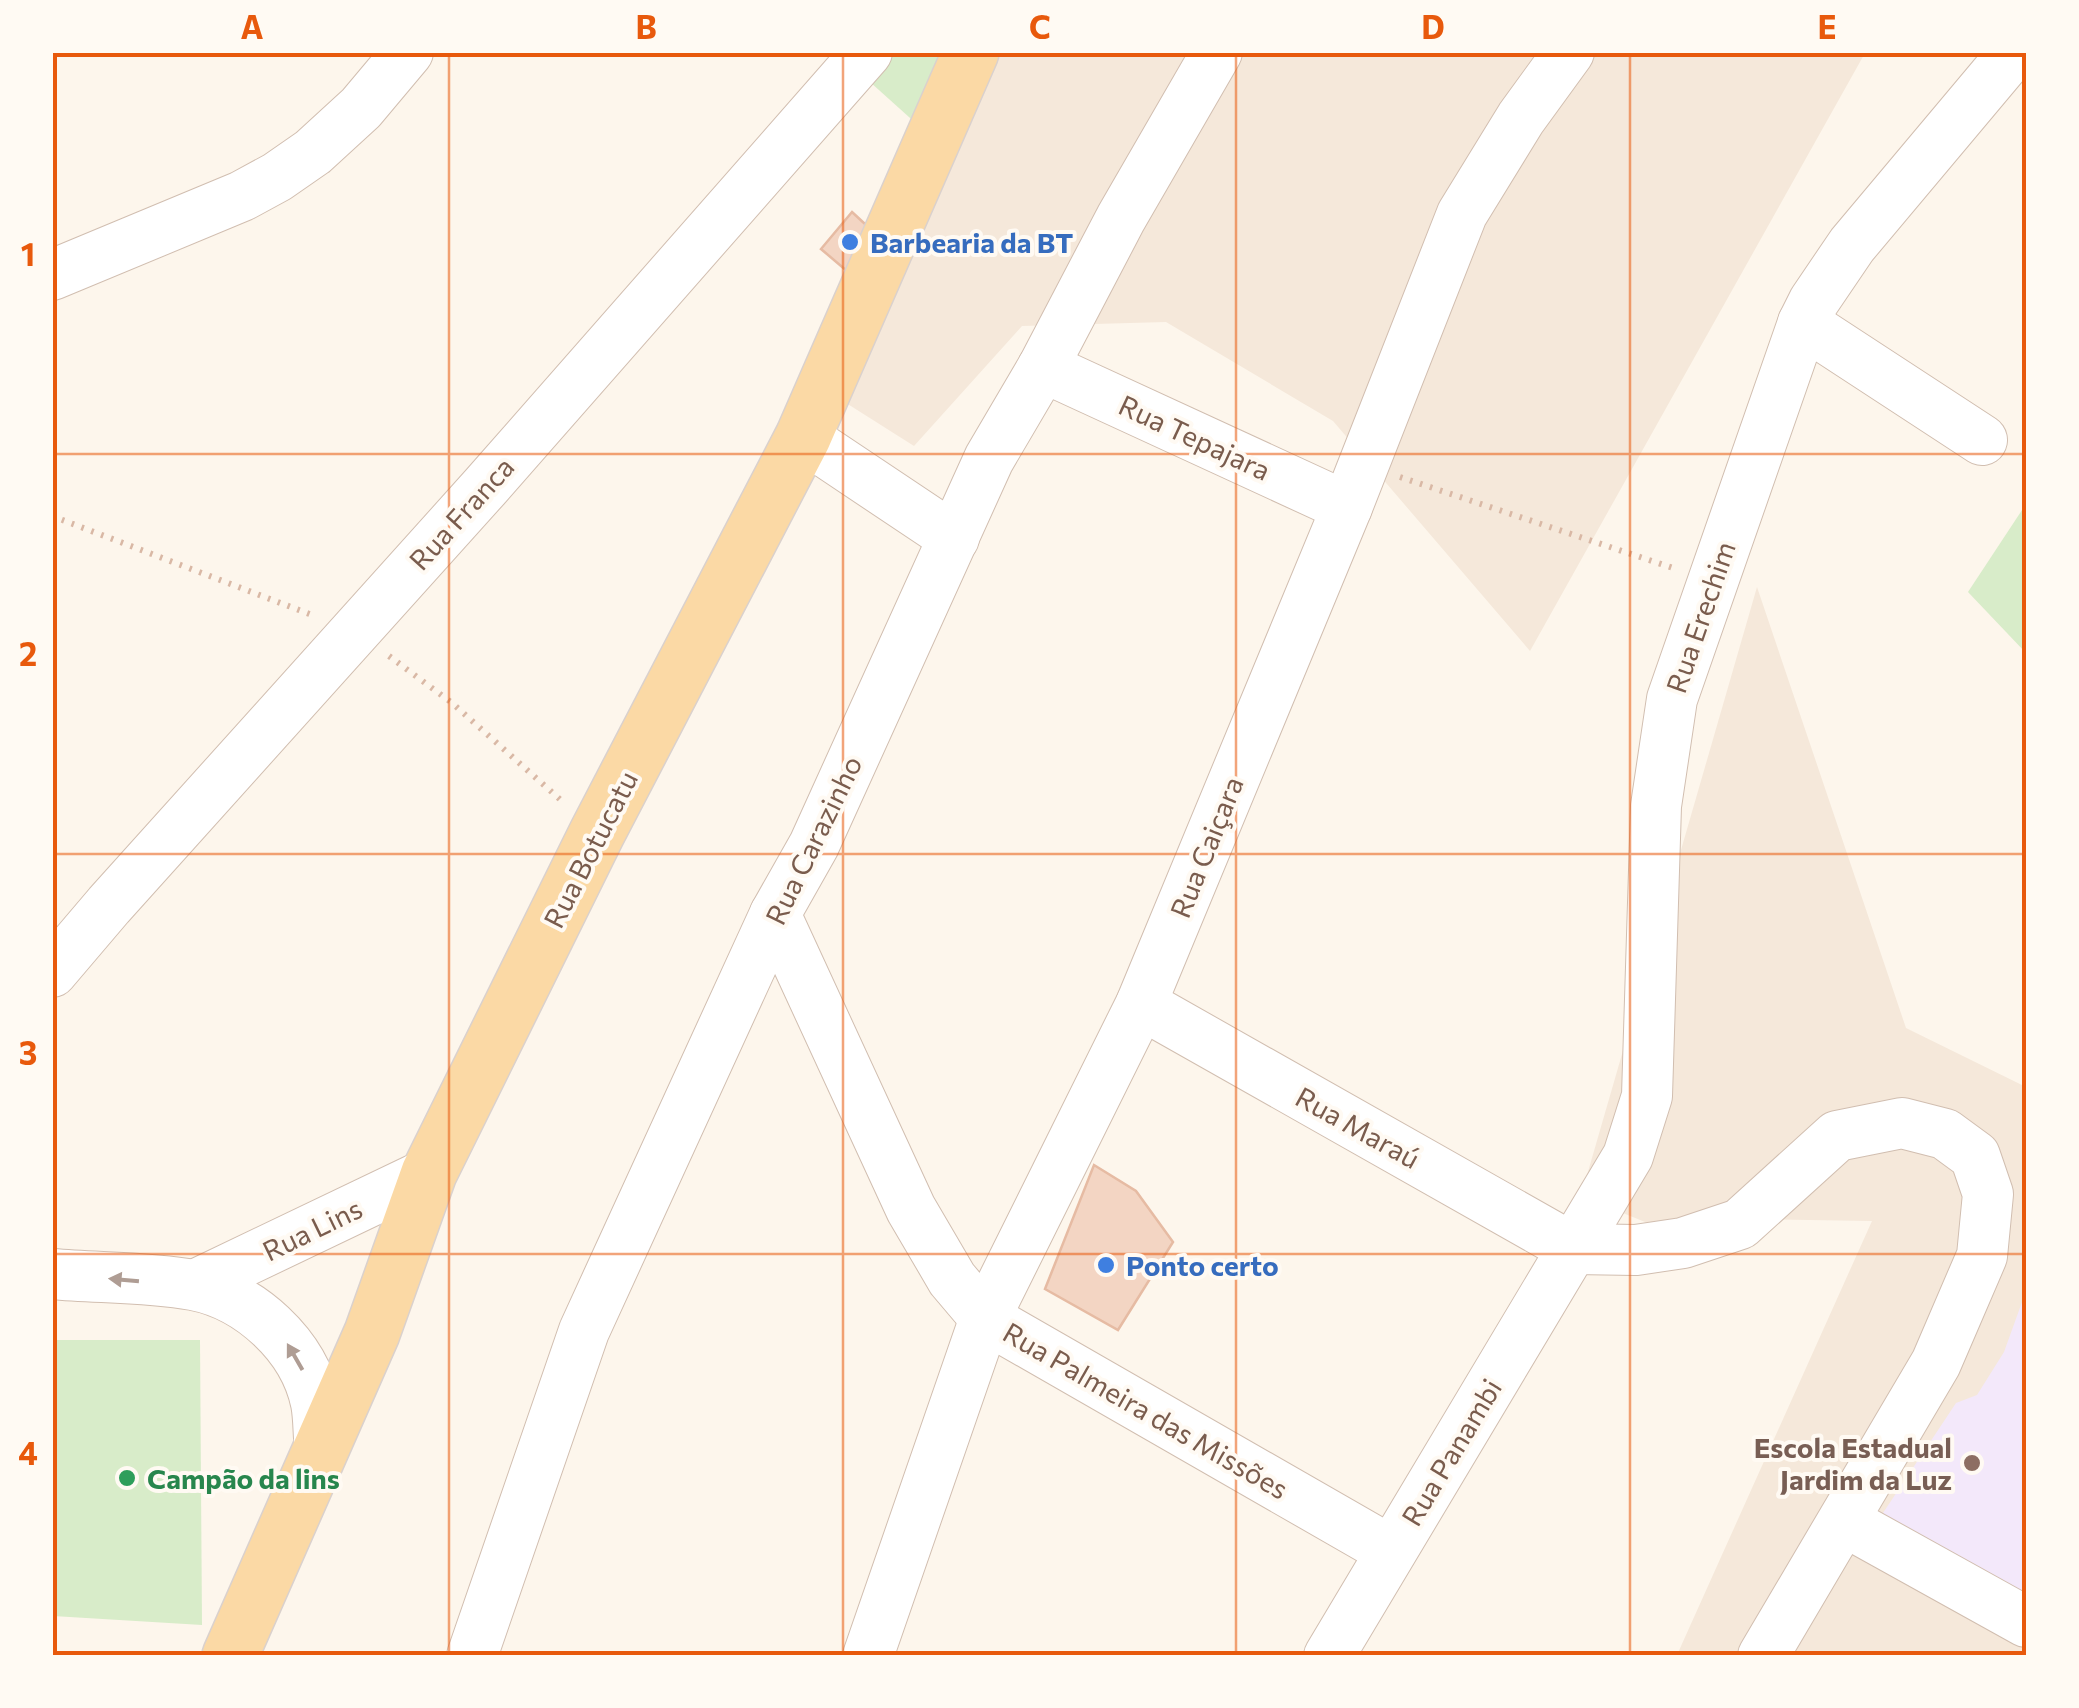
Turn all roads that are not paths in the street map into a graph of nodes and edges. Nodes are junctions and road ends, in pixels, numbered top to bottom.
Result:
1 (408, 52) edge
2 (867, 52) edge
3 (971, 52) edge
4 (1217, 52) edge
5 (1570, 52) edge
6 (2014, 52) edge
7 (52, 276) edge
8 (1804, 323) junction
9 (1042, 367) junction
10 (803, 437) junction
11 (1982, 440) dead end
12 (1355, 486) junction
13 (954, 538) junction
14 (776, 914) junction
15 (52, 972) edge
16 (1141, 1004) junction
17 (429, 1173) junction
18 (1574, 1249) junction
19 (52, 1274) edge
20 (195, 1286) junction
21 (985, 1318) junction
22 (320, 1450) junction
23 (1844, 1521) junction
24 (1391, 1552) junction
25 (2026, 1622) edge
26 (230, 1656) edge
27 (472, 1656) edge
28 (868, 1656) edge
29 (1328, 1656) edge
30 (1763, 1656) edge

1 - 7 street
2 - 15 street, Rua Franca
3 - 10 main road, Rua Botucatu
4 - 9 street, Rua Carazinho
5 - 12 street, Rua Caiçara
6 - 8 street, Rua Erechim
8 - 11 street
8 - 18 street, Rua Erechim
9 - 12 street, Rua Tepajara
9 - 13 street, Rua Carazinho
10 - 13 street
10 - 17 main road, Rua Botucatu
12 - 16 street, Rua Caiçara
13 - 14 street, Rua Carazinho
14 - 21 street, Rua Palmeira das Missões
14 - 27 street, Rua Carazinho
16 - 18 street, Rua Maraú
16 - 21 street, Rua Caiçara
17 - 20 street, Rua Lins
17 - 22 main road, Rua Botucatu
18 - 23 street
18 - 24 street, Rua Panambi
20 -> 19 street
22 -> 20 street
21 - 24 street, Rua Palmeira das Missões
21 - 28 street, Rua Caiçara
22 - 26 main road, Rua Botucatu
23 - 25 street
23 - 30 street
24 - 29 street, Rua Panambi

